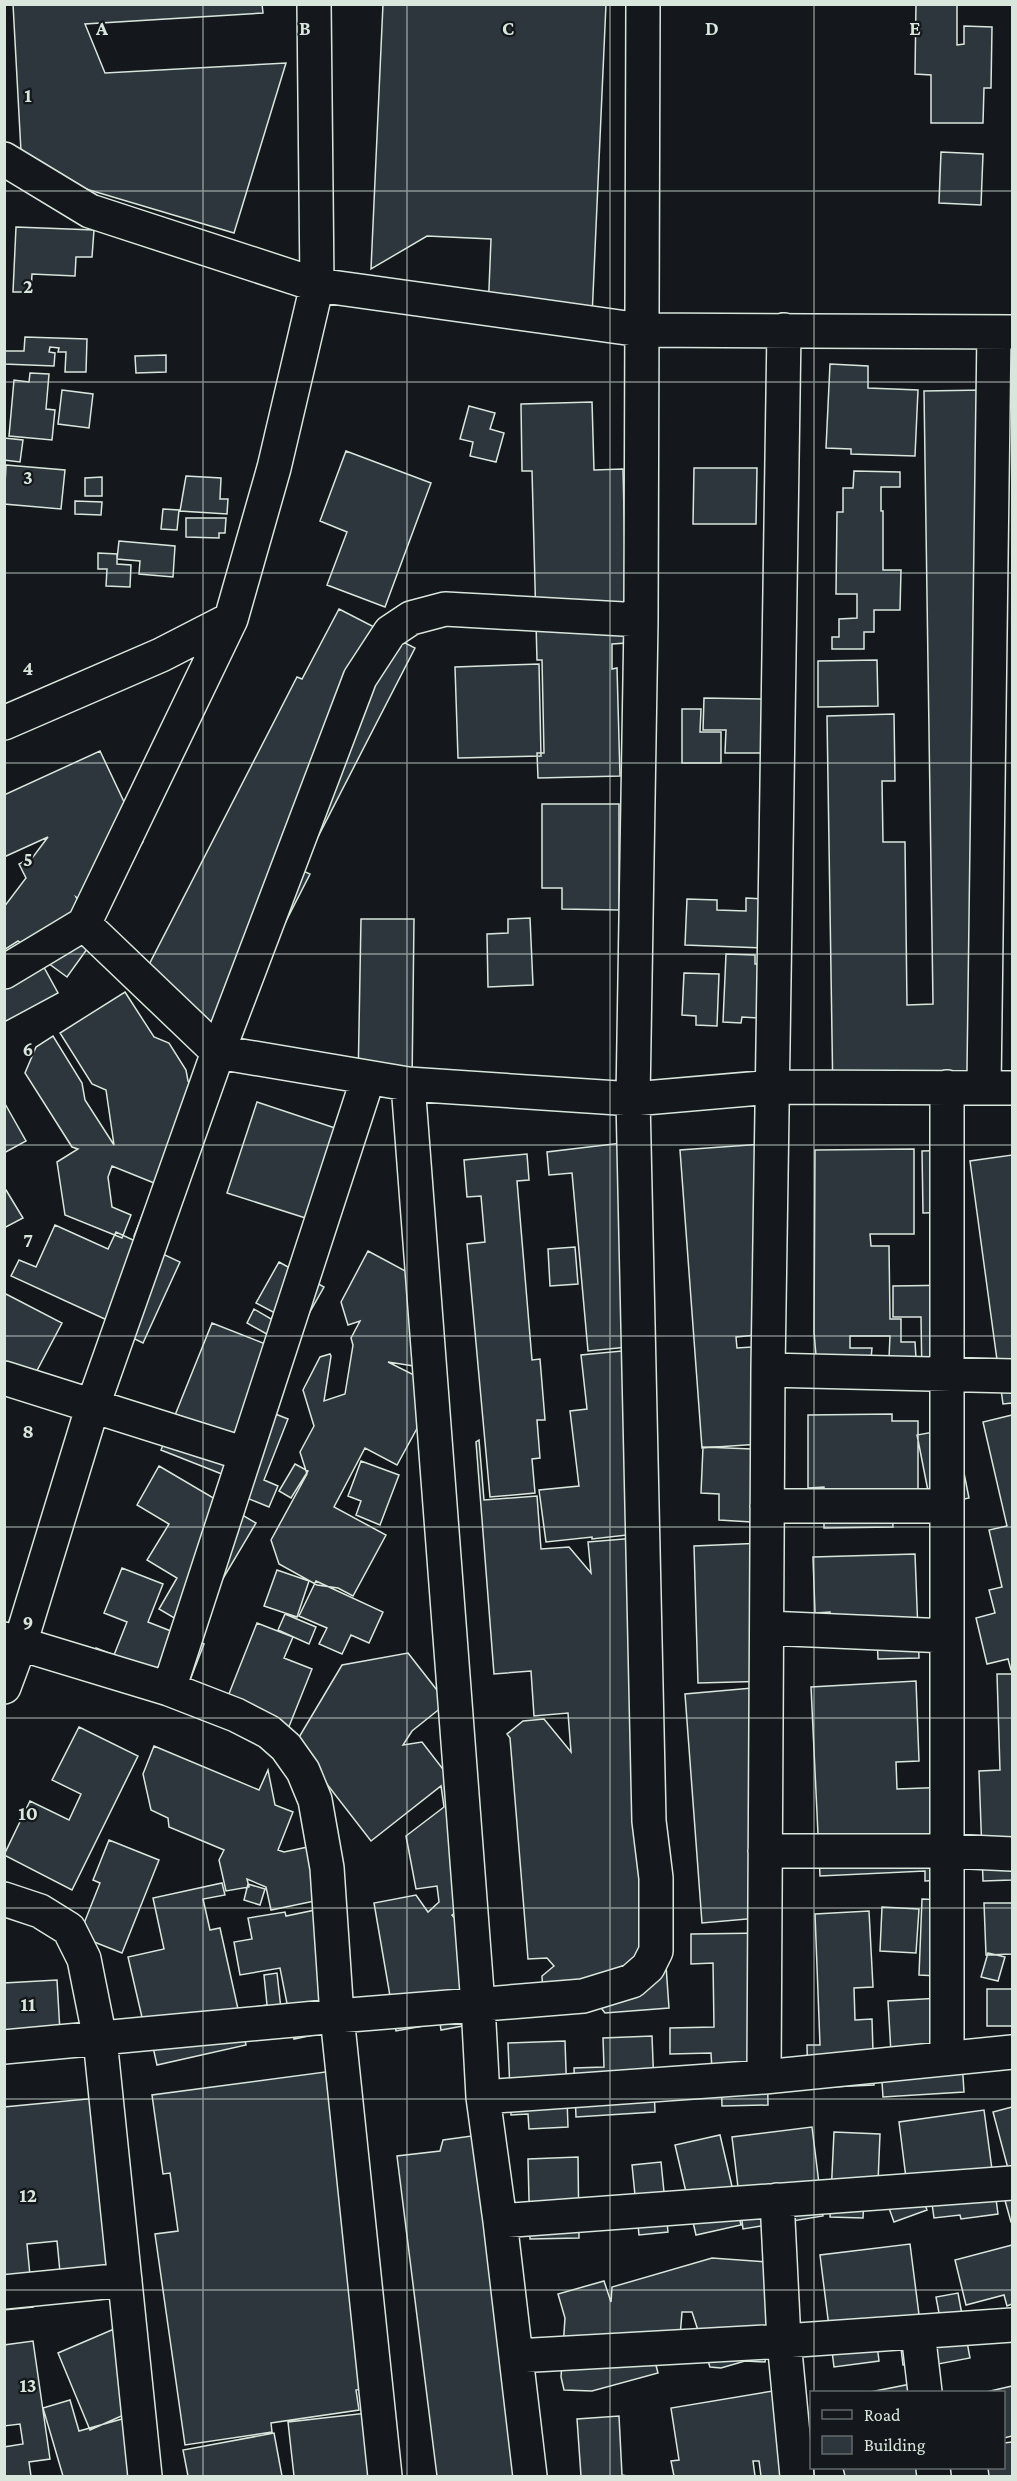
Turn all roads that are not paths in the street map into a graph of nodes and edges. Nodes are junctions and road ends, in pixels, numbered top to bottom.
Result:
1 (314, 4) edge
2 (644, 4) edge
3 (4, 159) edge
4 (317, 285) junction
5 (641, 330) junction
6 (784, 330) junction
7 (1003, 332) edge
8 (231, 619) junction
9 (641, 620) junction
10 (4, 723) edge
11 (84, 924) junction
12 (4, 972) edge
13 (218, 1052) junction
14 (368, 1078) junction
15 (408, 1084) junction
16 (772, 1087) junction
17 (947, 1087) junction
18 (998, 1088) edge
19 (633, 1099) junction
20 (768, 1370) junction
21 (946, 1374) junction
22 (1012, 1376) edge
23 (4, 1378) edge
24 (93, 1405) junction
25 (244, 1454) junction
26 (767, 1506) junction
27 (946, 1506) junction
28 (767, 1628) junction
29 (947, 1636) junction
30 (12, 1642) edge
31 (4, 1687) edge
32 (169, 1689) junction
33 (765, 1851) junction
34 (949, 1851) junction
35 (1012, 1854) edge
36 (4, 1899) edge
37 (478, 2005) junction
38 (337, 2016) junction
39 (100, 2039) junction
40 (4, 2047) edge
41 (1012, 2052) edge
42 (947, 2058) junction
43 (764, 2078) junction
44 (483, 2097) junction
45 (1012, 2183) edge
46 (777, 2200) junction
47 (500, 2221) junction
48 (125, 2280) junction
49 (4, 2292) edge
50 (1012, 2325) edge
51 (918, 2332) junction
52 (784, 2341) junction
53 (516, 2356) junction
54 (925, 2391) edge
55 (145, 2476) edge
56 (385, 2476) edge
57 (530, 2476) edge
58 (797, 2476) edge

1 - 4 street
2 - 5 street
3 - 4 street
4 - 5 street
4 - 8 street
5 - 6 street
5 - 9 street
6 - 7 street
6 - 16 street
7 - 18 street
8 - 10 street
8 - 11 street
9 - 13 street
9 - 19 street
11 - 12 street
11 - 13 street
13 - 14 street
13 - 24 street
14 - 15 street
14 - 25 street
15 - 19 street
15 - 37 street
16 - 17 street
16 - 19 street
16 - 20 street
17 - 18 street
17 - 21 street
19 - 37 street
20 - 21 street
20 - 26 street
21 - 22 street
21 - 27 street
23 - 24 street
24 - 25 street
24 - 30 street
25 - 32 street
26 - 27 street
26 - 28 street
27 - 29 street
28 - 29 street
28 - 33 street
29 - 34 street
30 - 31 street
30 - 32 street
32 - 38 street
33 - 34 street
33 - 43 street
34 - 35 street
34 - 42 street
36 - 39 street
37 - 38 street
37 - 44 street
38 - 39 street
38 - 56 street
39 - 40 street
39 - 48 street
41 - 42 street
42 - 43 street
43 - 44 street
44 - 47 street
45 - 46 street
46 - 47 street
46 - 52 street
47 - 53 street
48 - 49 street
48 - 55 street
50 - 51 street
51 - 52 street
51 - 54 street
52 - 53 street
52 - 58 street
53 - 57 street

